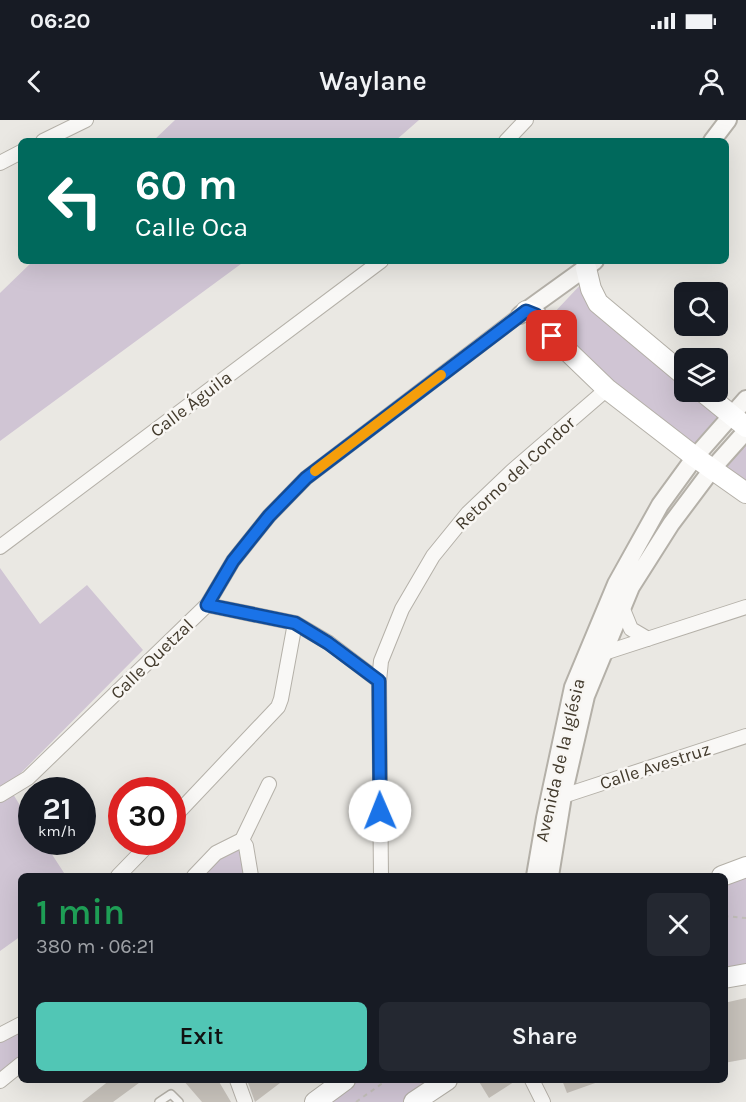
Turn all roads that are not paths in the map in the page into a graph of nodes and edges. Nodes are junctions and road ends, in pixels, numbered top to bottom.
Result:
1 (86, 120) edge
2 (526, 120) edge
3 (728, 120) edge
4 (50, 138) edge
5 (509, 138) edge
6 (714, 138) edge
7 (18, 154) edge
8 (0, 163) edge
9 (377, 264) edge
10 (591, 264) edge
11 (524, 313) junction
12 (674, 367) edge
13 (607, 389) junction
14 (746, 399) edge
15 (715, 402) edge
16 (741, 424) edge
17 (695, 457) junction
18 (713, 468) junction
19 (746, 493) edge
20 (0, 547) edge
21 (207, 605) junction
22 (622, 607) junction
23 (746, 607) edge
24 (295, 623) junction
25 (648, 639) junction
26 (604, 653) junction
27 (379, 681) junction
28 (746, 736) edge
29 (268, 784) dead end
30 (0, 795) edge
31 (563, 796) junction
32 (186, 804) edge
33 (242, 840) junction
34 (138, 855) edge
35 (746, 867) edge
36 (121, 873) edge
37 (197, 873) edge
38 (250, 873) edge
39 (381, 873) edge
40 (536, 873) edge
41 (550, 873) edge
42 (728, 874) edge
43 (746, 974) edge
44 (728, 977) edge
45 (18, 1026) edge
46 (0, 1035) edge
47 (18, 1066) edge
48 (0, 1081) edge
49 (238, 1083) edge
50 (341, 1083) edge
51 (442, 1083) edge
52 (534, 1083) edge
53 (159, 1102) edge
54 (179, 1102) edge
55 (245, 1102) edge
56 (315, 1102) edge
57 (414, 1102) edge
58 (543, 1102) edge

1 - 4 street
2 - 5 street
3 - 6 street
7 - 8 street
9 - 20 street, Calle Águila
10 - 11 street, Calle Quetzal
10 - 12 main road
11 - 13 main road
11 - 21 street, Calle Quetzal
13 - 17 main road
13 - 27 street, Retorno del Condor
14 - 16 street
15 - 16 main road
16 - 17 street, Avenida de la Iglésia
16 - 18 street, Avenida de la Iglésia
17 - 18 main road
17 - 40 street, Avenida de la Iglésia
18 - 19 main road
18 - 22 street, Avenida de la Iglésia
21 - 24 street
21 - 30 street, Calle Quetzal
22 - 25 street
22 - 26 street, Avenida de la Iglésia
23 - 25 street
24 - 27 street
24 - 32 street
25 - 26 street
26 - 31 street, Avenida de la Iglésia
27 - 39 street, Retorno del Condor
28 - 31 street, Calle Avestruz
29 - 33 street
31 - 41 street, Avenida de la Iglésia
33 - 37 street
33 - 38 street
34 - 36 street
35 - 42 main road
43 - 44 main road
45 - 46 street
47 - 48 street
49 - 55 street
50 - 56 main road
51 - 57 main road
52 - 58 street
53 - 54 lane

